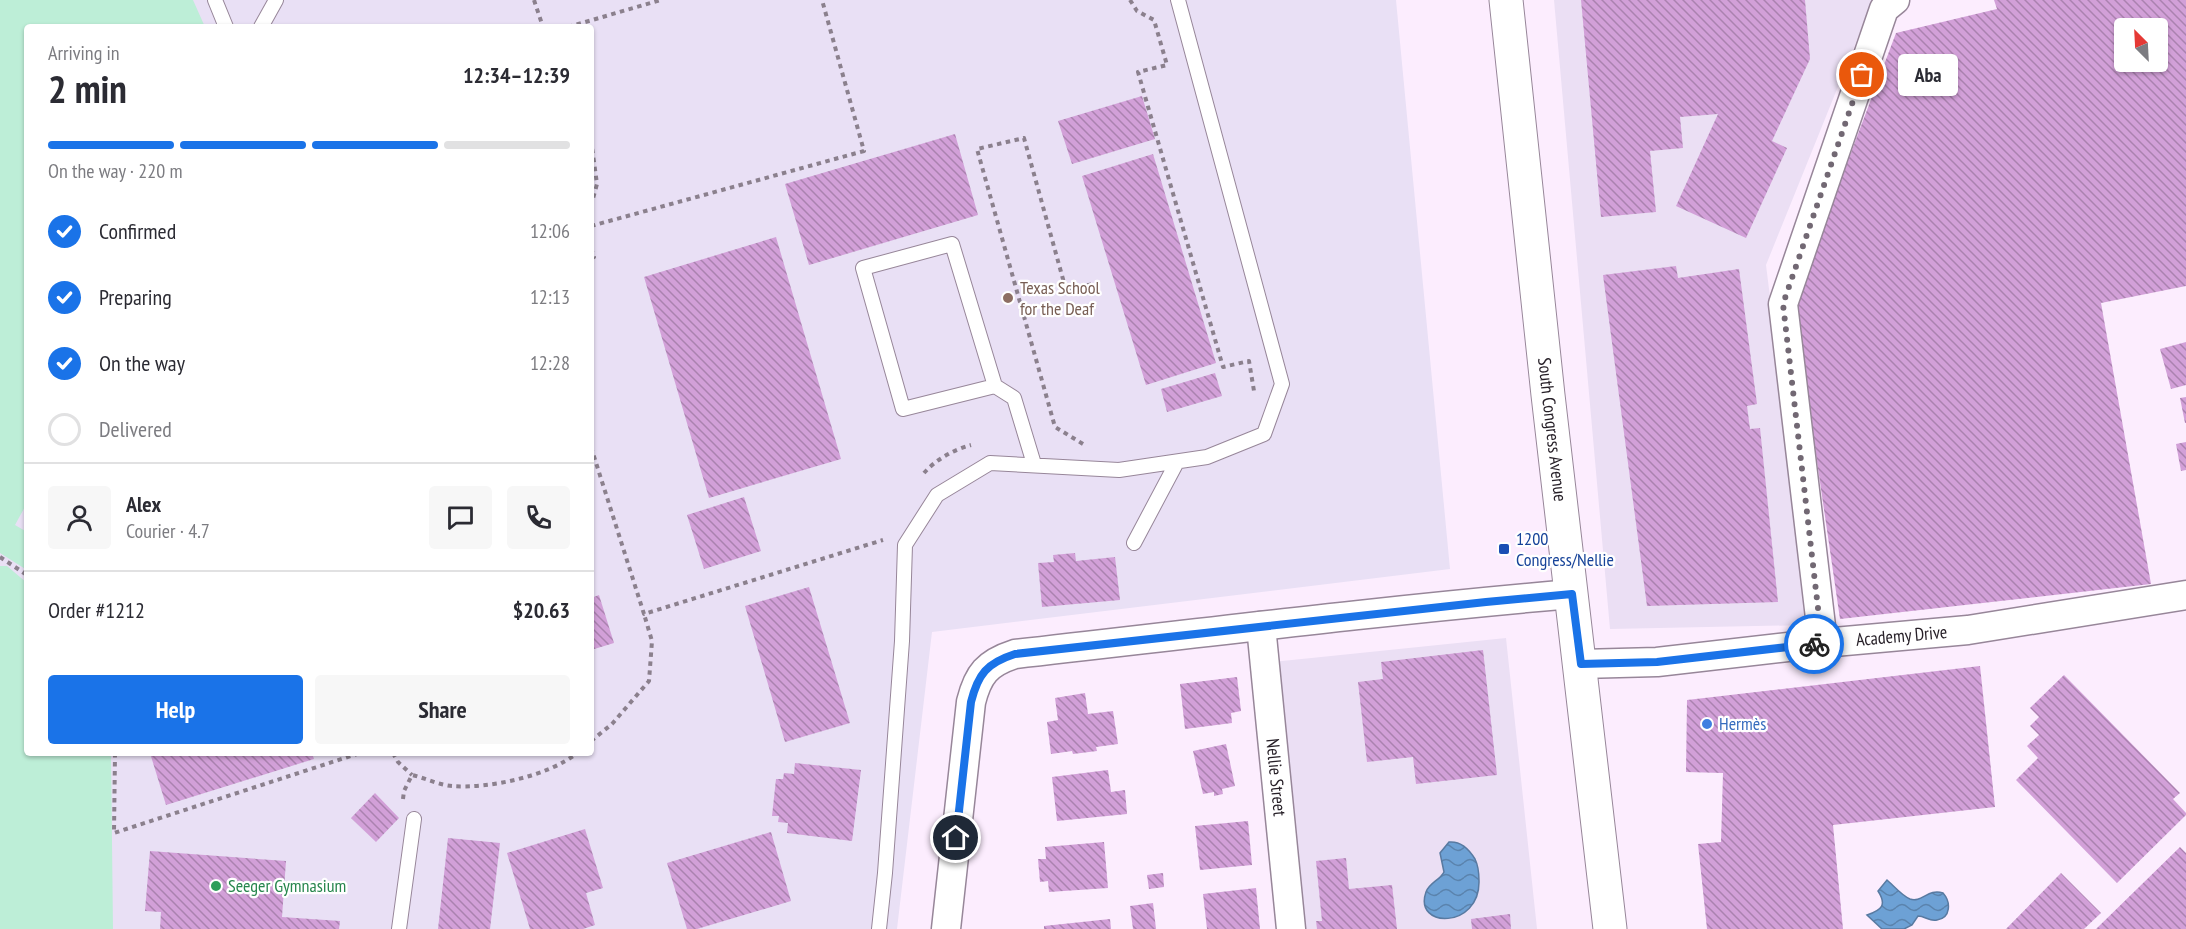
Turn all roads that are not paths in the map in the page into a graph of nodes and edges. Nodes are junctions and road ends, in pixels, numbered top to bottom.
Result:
1 (215, 0) edge
2 (276, 0) edge
3 (1178, 0) edge
4 (1506, 0) edge
5 (1889, 5) edge
6 (225, 24) edge
7 (263, 24) edge
8 (995, 386) junction
9 (1177, 462) junction
10 (1034, 464) junction
11 (1134, 543) dead end
12 (1572, 594) junction
13 (2186, 595) edge
14 (1261, 626) junction
15 (1822, 643) junction
16 (1581, 664) junction
17 (414, 819) dead end
18 (399, 929) edge
19 (879, 929) edge
20 (946, 929) edge
21 (1291, 929) edge
22 (1610, 929) edge

1 - 6 lane
2 - 7 lane
3 - 9 lane
4 - 12 main road, South Congress Avenue
5 - 15 street
8 - 8 lane
8 - 10 lane
9 - 10 lane
9 - 11 lane
10 - 19 lane
12 - 14 street
12 - 16 main road, South Congress Avenue
13 - 15 street, Academy Drive
14 - 20 street
14 - 21 street, Nellie Street
15 - 16 street, Academy Drive
16 - 22 main road, South Congress Avenue
17 - 18 lane

